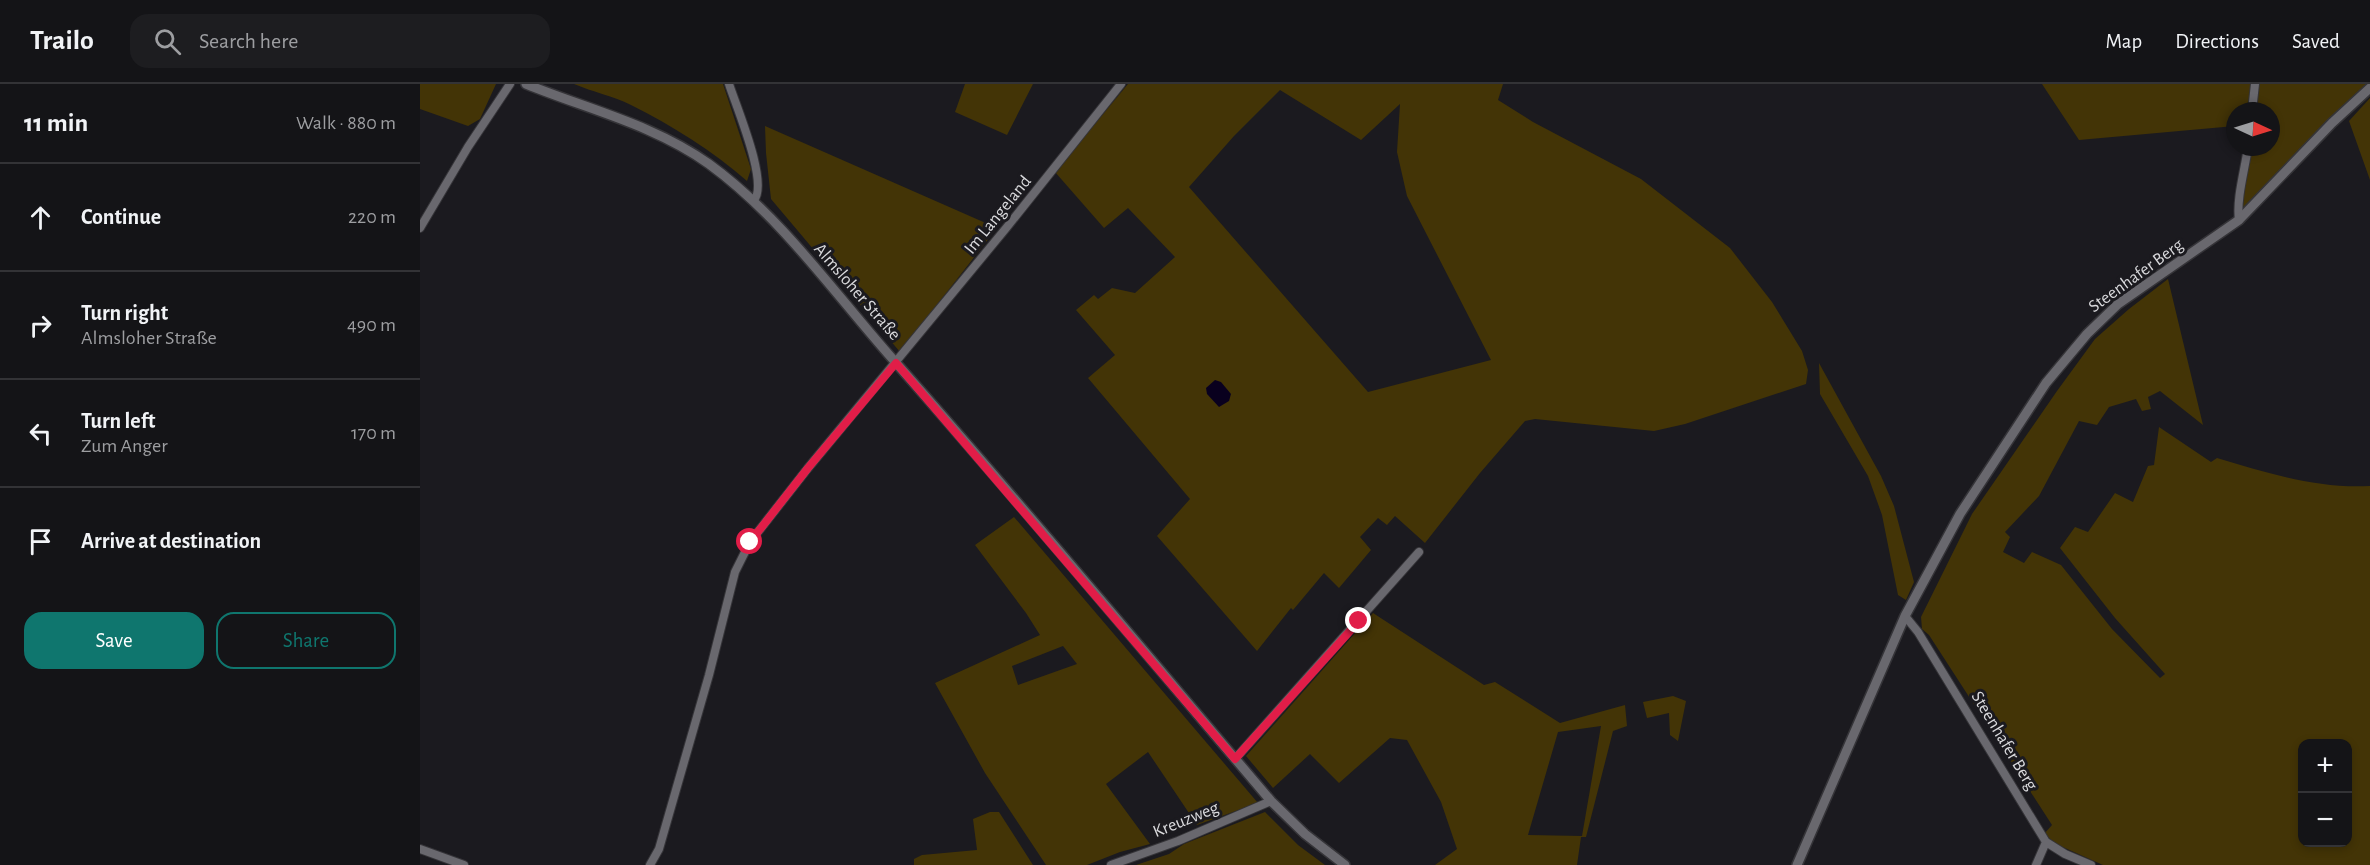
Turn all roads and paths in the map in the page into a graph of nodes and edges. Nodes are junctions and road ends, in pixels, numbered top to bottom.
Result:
1 (510, 84) edge
2 (526, 84) edge
3 (729, 84) edge
4 (1121, 84) edge
5 (2255, 84) edge
6 (2370, 88) edge
7 (2253, 102) edge
8 (2247, 156) edge
9 (754, 200) junction
10 (2239, 220) junction
11 (420, 228) edge
12 (896, 363) junction
13 (1419, 552) dead end
14 (1905, 616) junction
15 (1235, 759) junction
16 (1271, 801) junction
17 (2046, 842) junction
18 (420, 849) edge
19 (464, 865) edge
20 (650, 865) edge
21 (1111, 865) edge
22 (1345, 865) edge
23 (1797, 865) edge
24 (2036, 865) edge
25 (2091, 865) edge

1 - 11 street
2 - 9 street, Almsloher Straße
3 - 9 street
4 - 12 street, Im Langeland
5 - 7 street
6 - 10 street, Steenhafer Berg
8 - 10 street
9 - 12 street, Almsloher Straße
10 - 14 street, Steenhafer Berg
12 - 15 street, Almsloher Straße
12 - 20 street, Im Langeland
13 - 15 street
14 - 17 street, Steenhafer Berg
14 - 23 street, Steenhafer Berg
15 - 16 street, Almsloher Straße
16 - 21 street, Kreuzweg
16 - 22 street, Almsloher Straße
17 - 24 street
17 - 25 street, Steenhafer Berg
18 - 19 street

